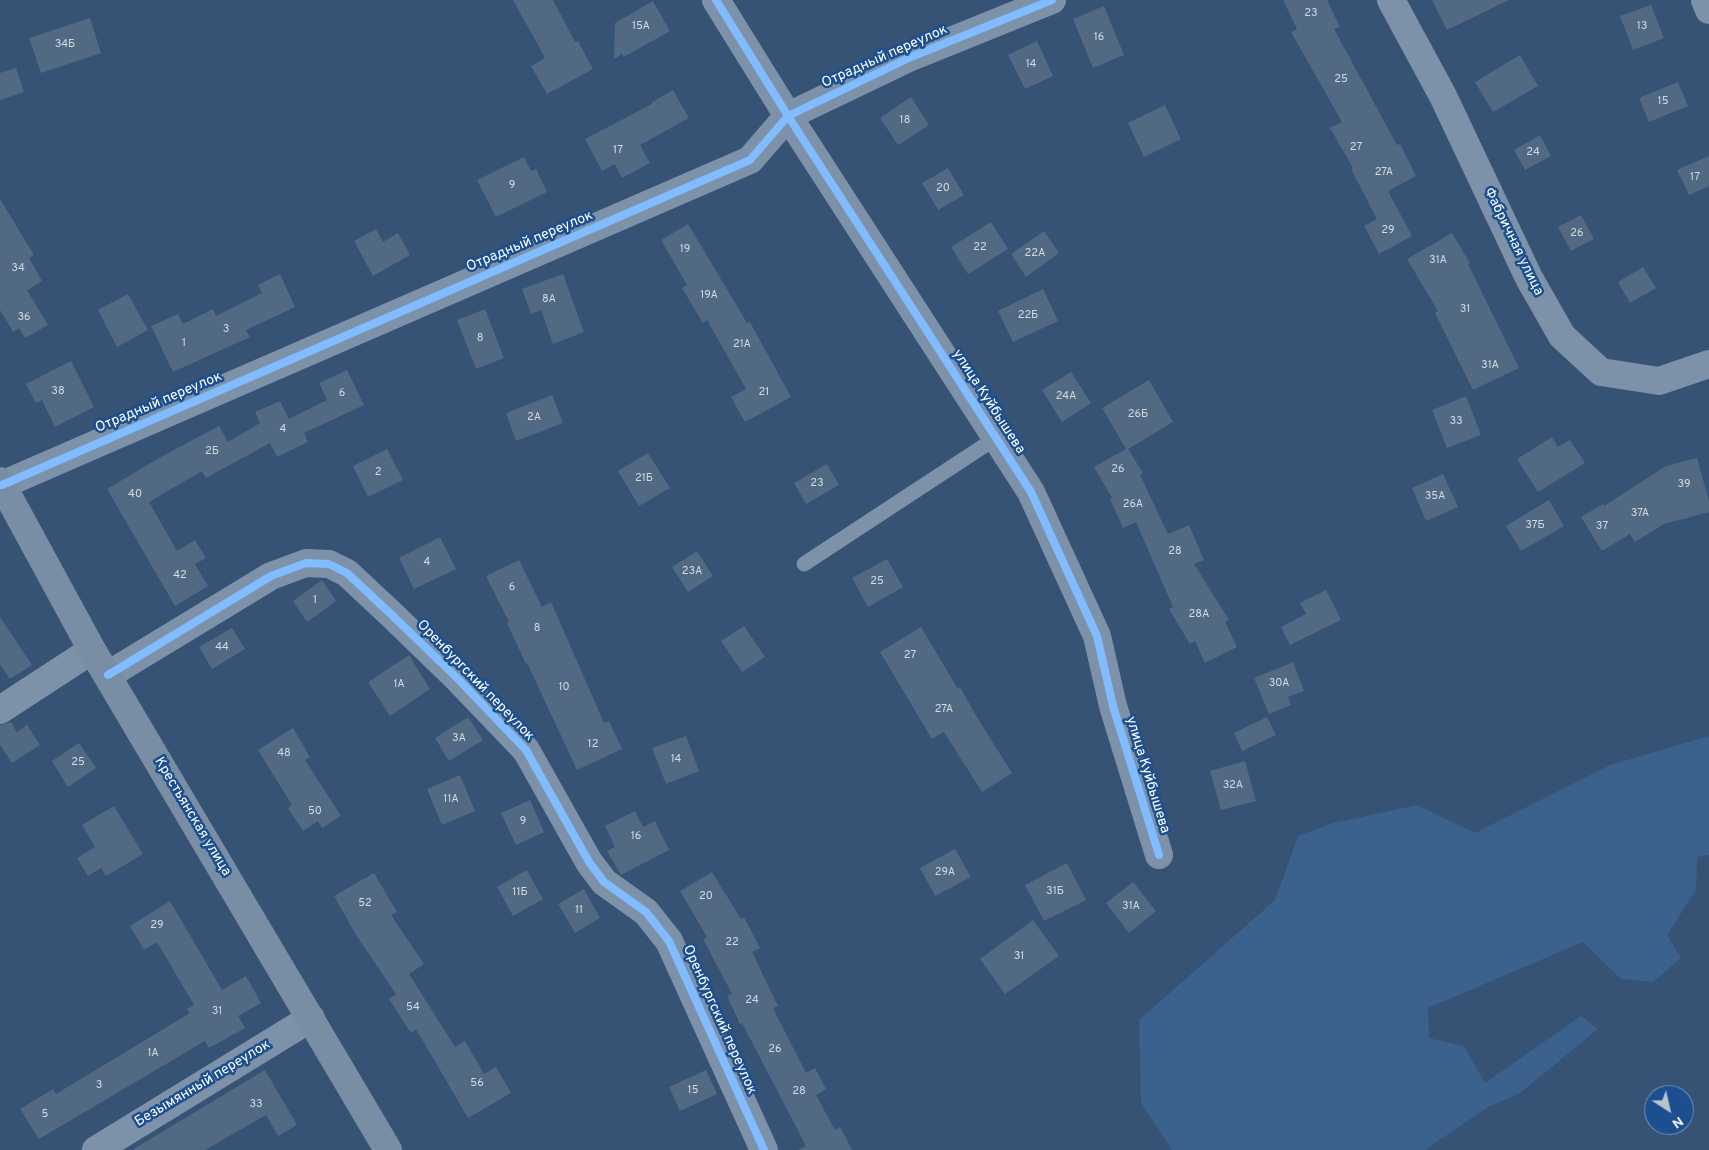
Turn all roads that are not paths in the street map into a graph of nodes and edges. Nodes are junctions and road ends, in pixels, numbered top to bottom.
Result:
1 (716, 0) edge
2 (1052, 0) edge
3 (1391, 0) edge
4 (1705, 0) edge
5 (1709, 10) edge
6 (788, 116) junction
7 (1709, 364) edge
8 (996, 438) junction
9 (1, 483) edge
10 (804, 564) dead end
11 (92, 650) junction
12 (108, 675) junction
13 (0, 710) edge
14 (1159, 855) dead end
15 (311, 1018) junction
16 (96, 1150) edge
17 (388, 1150) edge
18 (764, 1150) edge

1 - 6 street, улица Куйбышева
2 - 6 street, Отрадный переулок
3 - 7 street, Фабричная улица
4 - 5 street
6 - 8 street, улица Куйбышева
6 - 9 street, Отрадный переулок
8 - 10 lane
8 - 14 street, улица Куйбышева
9 - 11 street, Крестьянская улица
11 - 12 street, Крестьянская улица
11 - 13 street
12 - 15 street, Крестьянская улица
12 - 18 street, Оренбургский переулок
15 - 16 street, Безымянный переулок
15 - 17 street, Крестьянская улица

